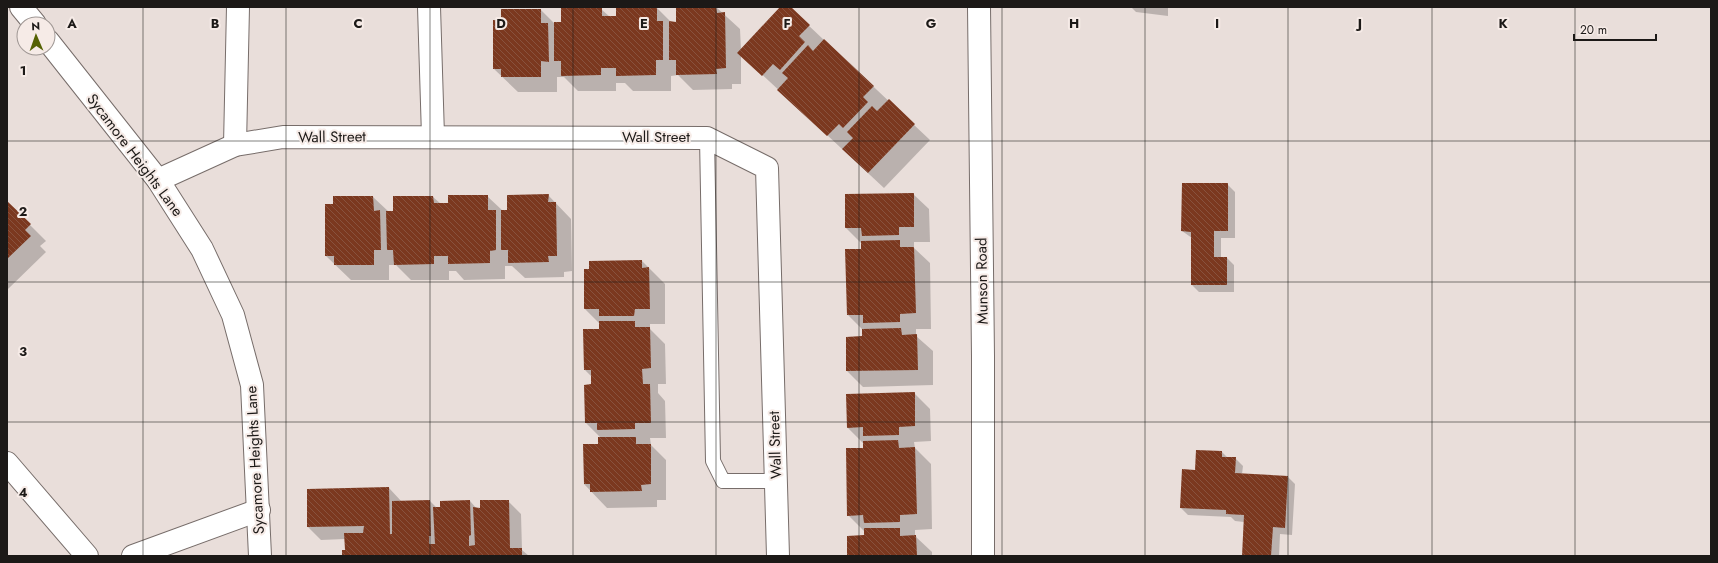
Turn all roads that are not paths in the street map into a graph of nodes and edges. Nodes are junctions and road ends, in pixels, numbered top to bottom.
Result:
1 (21, 7) edge
2 (238, 7) edge
3 (428, 7) edge
4 (979, 7) edge
5 (28, 16) edge
6 (56, 51) edge
7 (433, 136) junction
8 (708, 138) junction
9 (235, 145) junction
10 (158, 180) junction
11 (7, 463) edge
12 (776, 481) junction
13 (259, 510) junction
14 (87, 556) edge
15 (132, 556) edge
16 (260, 556) edge
17 (778, 556) edge
18 (983, 556) edge

1 - 5 street
2 - 9 street
3 - 7 street
4 - 18 street, Munson Road
6 - 10 street, Sycamore Heights Lane
7 - 8 street, Wall Street
7 - 9 street, Wall Street
8 - 12 street, Wall Street
8 - 12 lane
9 - 10 street, Wall Street
10 - 13 street, Sycamore Heights Lane
11 - 14 street
12 - 17 street, Wall Street
13 - 15 street
13 - 16 street, Sycamore Heights Lane

